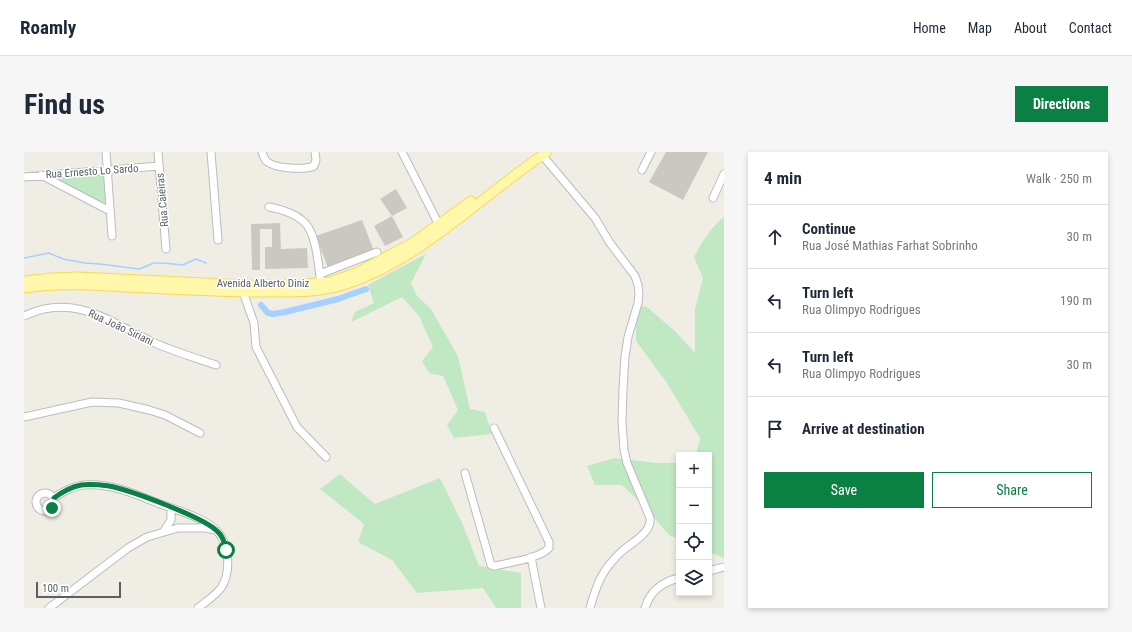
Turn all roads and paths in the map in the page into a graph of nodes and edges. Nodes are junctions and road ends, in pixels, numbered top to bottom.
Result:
1 (106, 152) edge
2 (158, 152) edge
3 (211, 152) edge
4 (262, 152) edge
5 (315, 152) edge
6 (402, 152) edge
7 (651, 152) edge
8 (542, 153) edge
9 (159, 166) junction
10 (107, 170) junction
11 (642, 170) dead end
12 (724, 174) edge
13 (41, 175) junction
14 (24, 178) edge
15 (713, 198) dead end
16 (269, 207) dead end
17 (110, 211) junction
18 (439, 225) junction
19 (112, 236) dead end
20 (218, 240) dead end
21 (166, 249) dead end
22 (377, 252) dead end
23 (320, 278) junction
24 (24, 281) edge
25 (24, 288) edge
26 (243, 292) junction
27 (24, 316) edge
28 (216, 365) dead end
29 (24, 417) edge
30 (494, 428) dead end
31 (200, 433) dead end
32 (326, 456) dead end
33 (465, 473) dead end
34 (54, 498) dead end
35 (170, 508) junction
36 (164, 531) junction
37 (217, 531) junction
38 (531, 557) junction
39 (724, 567) edge
40 (712, 570) edge
41 (676, 579) edge
42 (49, 608) edge
43 (198, 608) edge
44 (541, 608) edge
45 (590, 608) edge
46 (645, 608) edge

1 - 10 street
2 - 9 street, Rua Caieiras
3 - 20 street
4 - 5 street
6 - 18 street
7 - 11 street
8 - 18 main road, Avenida Alberto Diniz
8 - 26 main road, Avenida Alberto Diniz
8 - 45 street
9 - 10 street, Rua Ernesto Lo Sardo
9 - 21 street, Rua Caieiras
10 - 13 street, Rua Ernesto Lo Sardo
10 - 17 street
12 - 15 street
13 - 14 street, Rua Ernesto Lo Sardo
13 - 17 street
16 - 23 street
17 - 19 street
18 - 23 main road, Avenida Alberto Diniz
22 - 23 street
23 - 24 main road, Avenida Alberto Diniz
25 - 26 main road, Avenida Alberto Diniz
26 - 32 street, Avenida Alberto Diniz
27 - 28 street, Rua João Siriani
29 - 31 street
30 - 38 street
33 - 38 street
34 - 35 street
35 - 36 street
35 - 37 street
36 - 37 street
36 - 42 street
37 - 43 street
38 - 44 street
39 - 40 street
41 - 46 street

